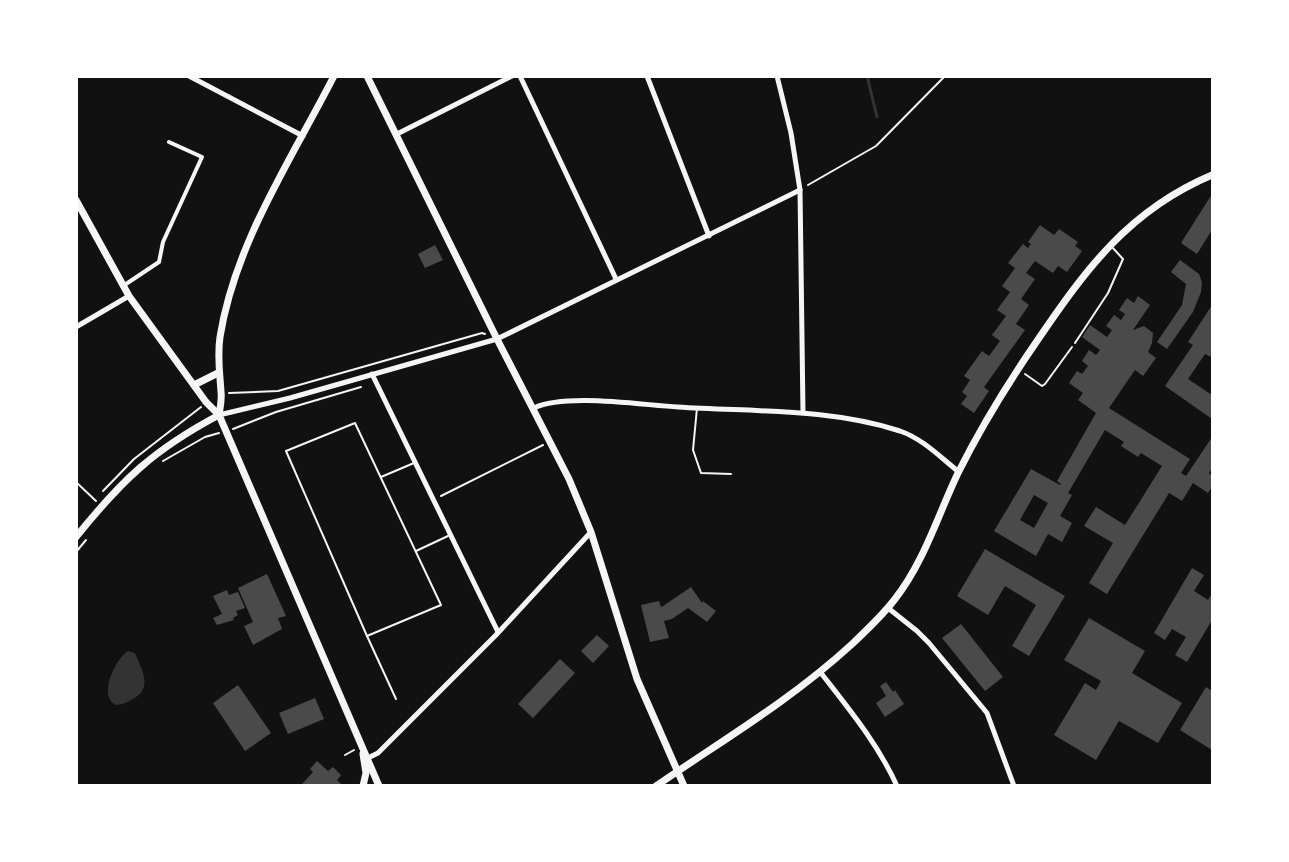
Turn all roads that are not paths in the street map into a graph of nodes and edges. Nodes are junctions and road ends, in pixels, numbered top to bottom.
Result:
1 (189, 76) edge
2 (334, 76) edge
3 (367, 76) edge
4 (512, 76) edge
5 (520, 76) edge
6 (647, 76) edge
7 (777, 76) edge
8 (397, 134) junction
9 (303, 136) junction
10 (169, 142) dead end
11 (1212, 175) edge
12 (801, 190) junction
13 (76, 200) edge
14 (709, 236) junction
15 (1110, 244) junction
16 (616, 279) junction
17 (123, 286) junction
18 (129, 297) junction
19 (76, 327) edge
20 (497, 339) junction
21 (1075, 343) road end
22 (219, 374) junction
23 (372, 374) junction
24 (194, 385) junction
25 (534, 408) junction
26 (697, 408) junction
27 (803, 412) junction
28 (219, 415) junction
29 (414, 463) junction
30 (959, 472) junction
31 (731, 474) dead end
32 (381, 477) junction
33 (591, 532) junction
34 (450, 535) junction
35 (76, 537) edge
36 (416, 551) junction
37 (888, 608) junction
38 (498, 632) junction
39 (367, 636) junction
40 (821, 673) junction
41 (396, 699) dead end
42 (359, 747) junction
43 (368, 758) junction
44 (678, 771) junction
45 (363, 786) edge
46 (379, 786) edge
47 (656, 786) edge
48 (684, 786) edge
49 (897, 786) edge
50 (1014, 786) edge

1 - 9 street
2 - 9 street
3 - 8 street
4 - 8 street
5 - 16 street
6 - 14 street
7 - 12 street
8 - 20 street
9 - 22 street
10 - 17 street
11 - 15 street
12 - 14 street
12 - 27 street
13 - 17 street
14 - 16 street
15 - 21 lane
15 - 30 street
16 - 20 street
17 - 18 street
18 - 19 street
18 - 24 street
20 - 23 street
20 - 25 street
22 - 24 street
22 - 28 street
23 - 28 street
23 - 29 street
24 - 28 street
25 - 26 street
25 - 33 street
26 - 27 street
26 - 31 lane
27 - 30 street
28 - 35 street
28 - 42 street
29 - 32 lane
29 - 34 street
30 - 37 street
32 - 36 lane
32 - 39 lane
33 - 38 street
33 - 44 street
34 - 36 lane
34 - 38 street
36 - 39 lane
37 - 40 street
37 - 50 street
38 - 43 street
39 - 41 lane
40 - 44 street
40 - 49 street
42 - 43 street
42 - 45 street
43 - 46 street
44 - 47 street
44 - 48 street

